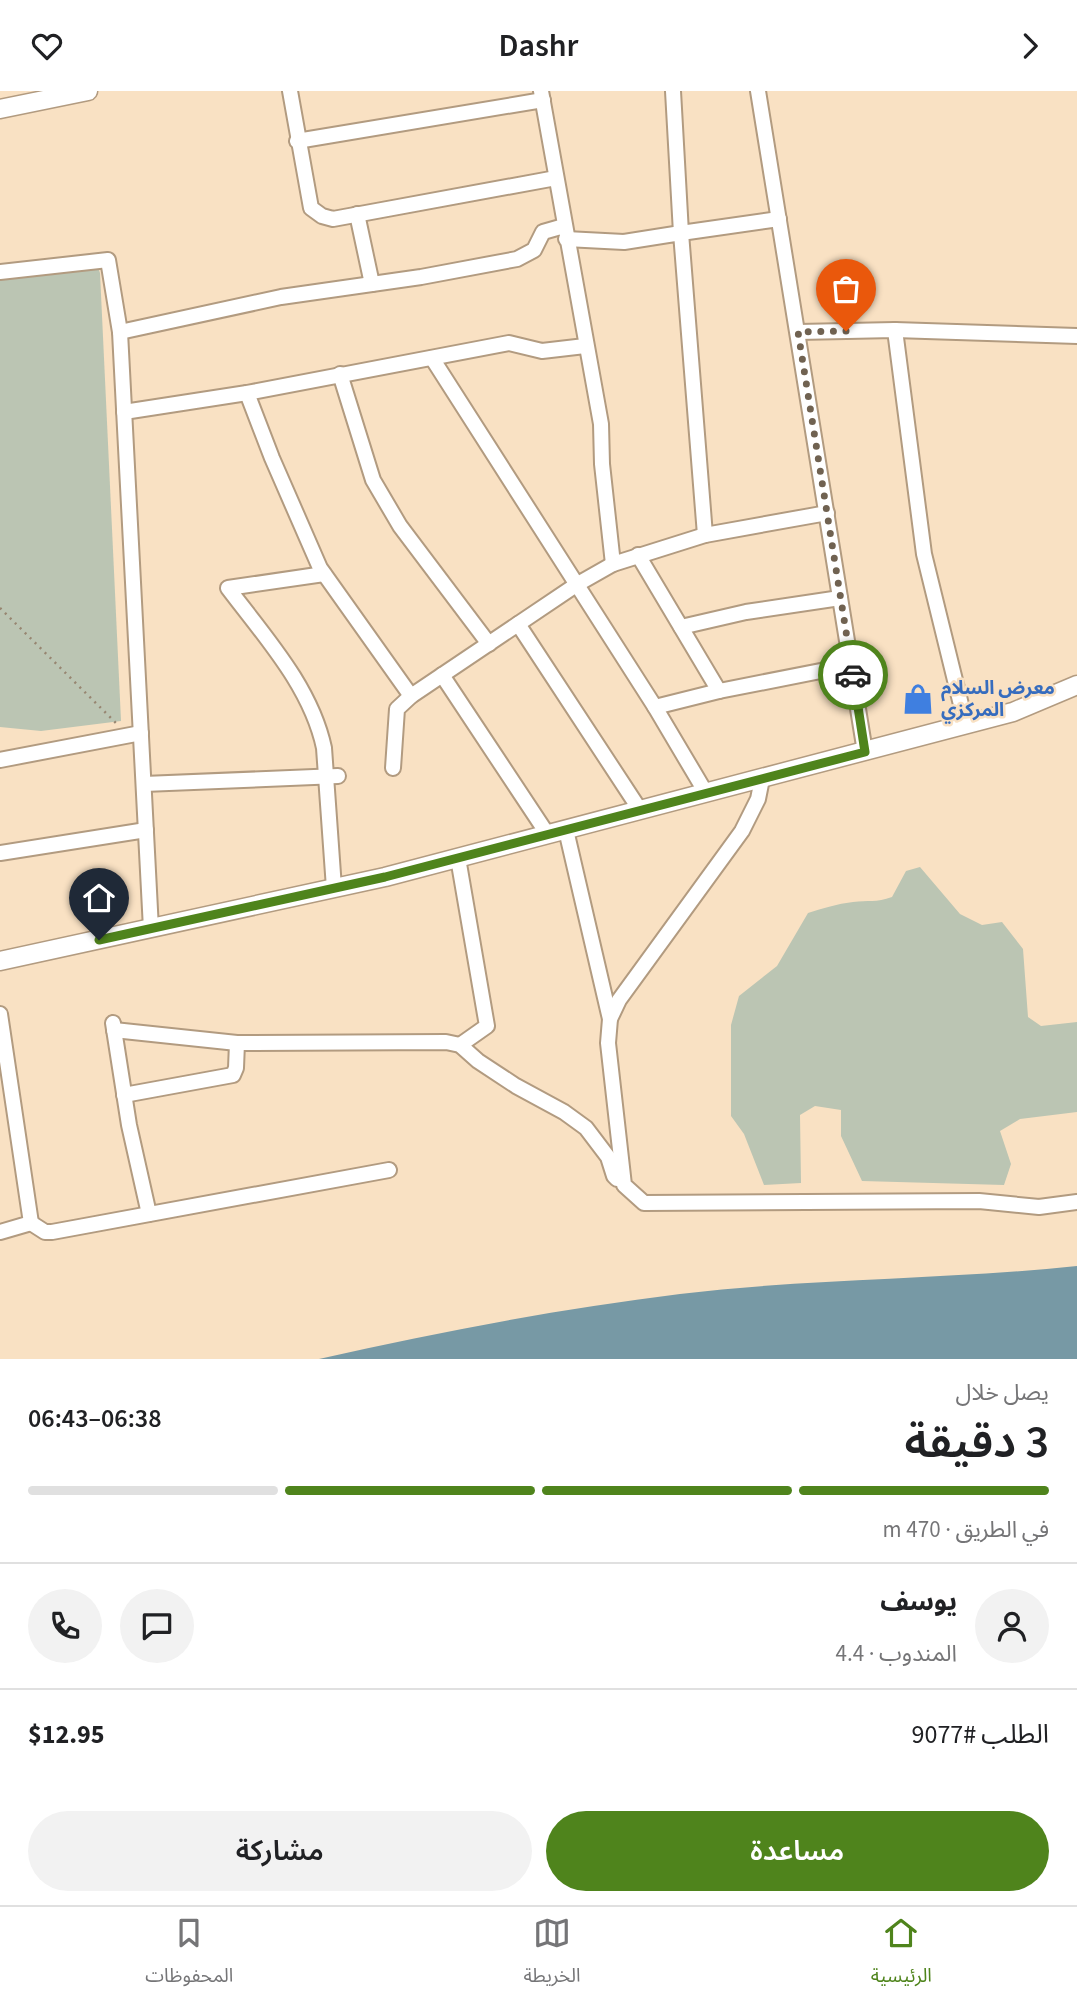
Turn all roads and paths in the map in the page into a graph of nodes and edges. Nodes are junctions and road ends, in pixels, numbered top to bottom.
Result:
1 (88, 91) edge
2 (290, 91) edge
3 (673, 91) edge
4 (758, 91) edge
5 (542, 96) edge
6 (0, 109) edge
7 (297, 141) junction
8 (556, 178) junction
9 (357, 215) junction
10 (779, 219) junction
11 (565, 233) junction
12 (681, 233) junction
13 (0, 272) edge
14 (372, 284) junction
15 (895, 330) junction
16 (120, 332) junction
17 (798, 332) junction
18 (1077, 336) edge
19 (585, 346) junction
20 (432, 358) junction
21 (340, 374) junction
22 (247, 393) junction
23 (124, 412) junction
24 (827, 513) junction
25 (705, 535) junction
26 (638, 555) junction
27 (613, 564) junction
28 (324, 574) junction
29 (576, 585) junction
30 (840, 598) junction
31 (0, 608) edge
32 (518, 624) junction
33 (681, 627) junction
34 (489, 644) junction
35 (851, 664) junction
36 (442, 675) junction
37 (1077, 685) edge
38 (719, 691) junction
39 (411, 696) junction
40 (655, 707) junction
41 (966, 725) junction
42 (134, 734) junction
43 (865, 752) junction
44 (0, 760) edge
45 (393, 768) dead end
46 (331, 776) junction
47 (762, 779) junction
48 (144, 784) junction
49 (706, 793) junction
50 (640, 810) junction
51 (146, 830) junction
52 (566, 830) junction
53 (548, 835) junction
54 (0, 853) edge
55 (458, 858) junction
56 (334, 888) junction
57 (151, 929) junction
58 (0, 961) edge
59 (0, 1014) edge
60 (610, 1019) junction
61 (237, 1043) junction
62 (460, 1045) junction
63 (124, 1095) junction
64 (388, 1170) dead end
65 (624, 1185) junction
66 (1077, 1202) edge
67 (149, 1214) junction
68 (31, 1223) junction
69 (0, 1232) edge

1 - 6 street
2 - 7 street
3 - 12 street
4 - 10 street
5 - 7 street
5 - 8 street
7 - 9 street
8 - 9 street
8 - 11 street
9 - 14 street
10 - 12 street
10 - 17 street
11 - 12 street
11 - 14 street
11 - 19 street
12 - 25 street
13 - 16 street
14 - 16 street
15 - 17 street
15 - 18 street
15 - 41 street
16 - 23 street
17 - 24 street
19 - 20 street
19 - 27 street
20 - 21 street
20 - 29 street
21 - 22 street
21 - 34 street
22 - 23 street
22 - 28 street
23 - 42 street
24 - 25 street
24 - 30 street
25 - 26 street
26 - 27 street
26 - 33 street
27 - 29 street
28 - 39 street
28 - 46 street
29 - 32 street
29 - 40 street
30 - 33 street
30 - 35 street
31 - 42 path
32 - 34 street
32 - 50 street
33 - 38 street
34 - 36 street
35 - 38 street
35 - 43 street
36 - 39 street
36 - 53 street
37 - 41 street
38 - 40 street
39 - 45 street
40 - 49 street
41 - 43 street
42 - 44 street
42 - 48 street
43 - 47 street
46 - 48 street
46 - 56 street
47 - 49 street
47 - 60 street
48 - 51 street
49 - 50 street
50 - 52 street
51 - 54 street
51 - 57 street
52 - 53 street
52 - 60 street
53 - 55 street
55 - 56 street
55 - 62 street
56 - 57 street
57 - 58 street
59 - 68 street
60 - 65 street
61 - 62 street
61 - 63 street
61 - 63 street
62 - 65 street
63 - 67 street
64 - 67 street
65 - 66 street
67 - 68 street
68 - 69 street

